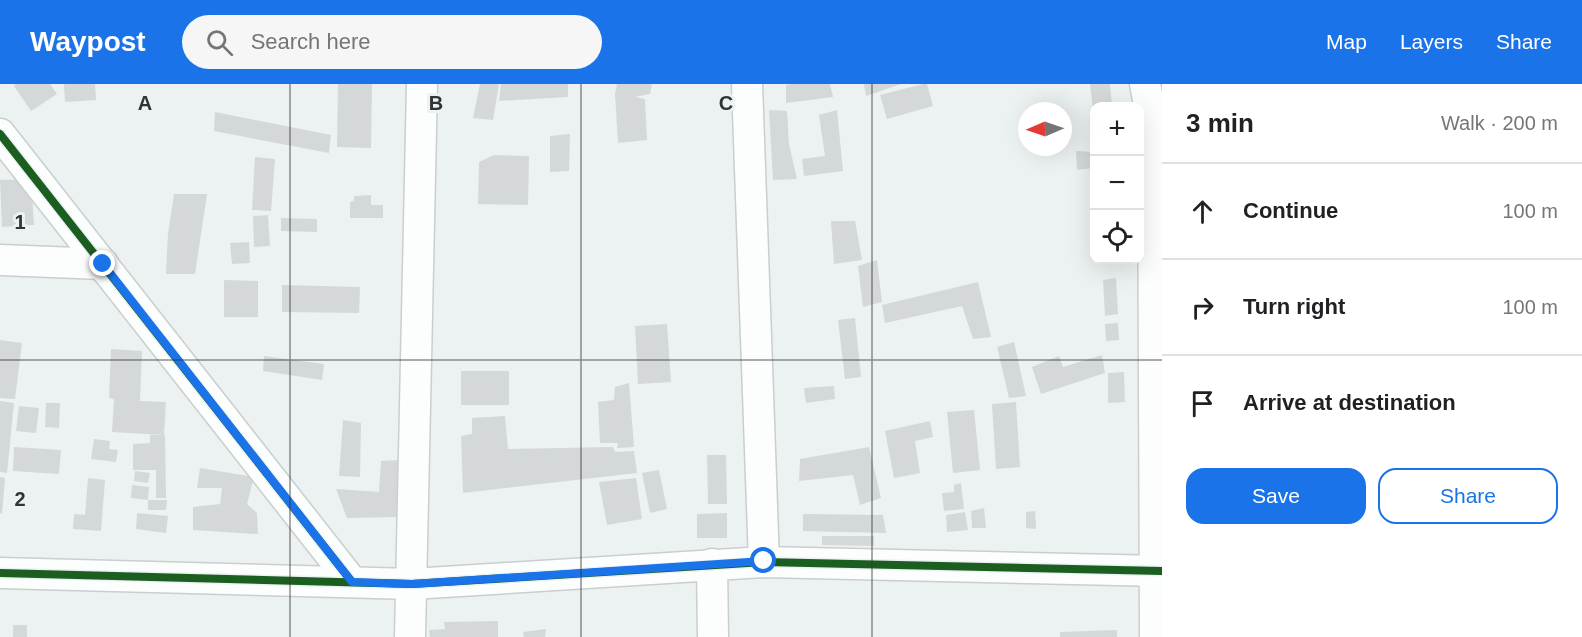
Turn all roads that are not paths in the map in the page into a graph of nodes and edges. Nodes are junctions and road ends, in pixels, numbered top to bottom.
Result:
1 (422, 84) edge
2 (747, 84) edge
3 (1145, 84) edge
4 (0, 134) edge
5 (0, 260) edge
6 (103, 264) junction
7 (764, 561) junction
8 (711, 564) junction
9 (1158, 571) edge
10 (0, 573) edge
11 (352, 582) junction
12 (412, 584) junction
13 (410, 637) edge
14 (713, 637) edge
15 (1155, 637) edge

1 - 12 street
2 - 7 street
3 - 9 street
4 - 6 street
5 - 6 street
6 - 11 street
7 - 8 street
7 - 9 street
8 - 12 street
8 - 14 street
9 - 15 street
10 - 11 street
11 - 12 street
12 - 13 street

